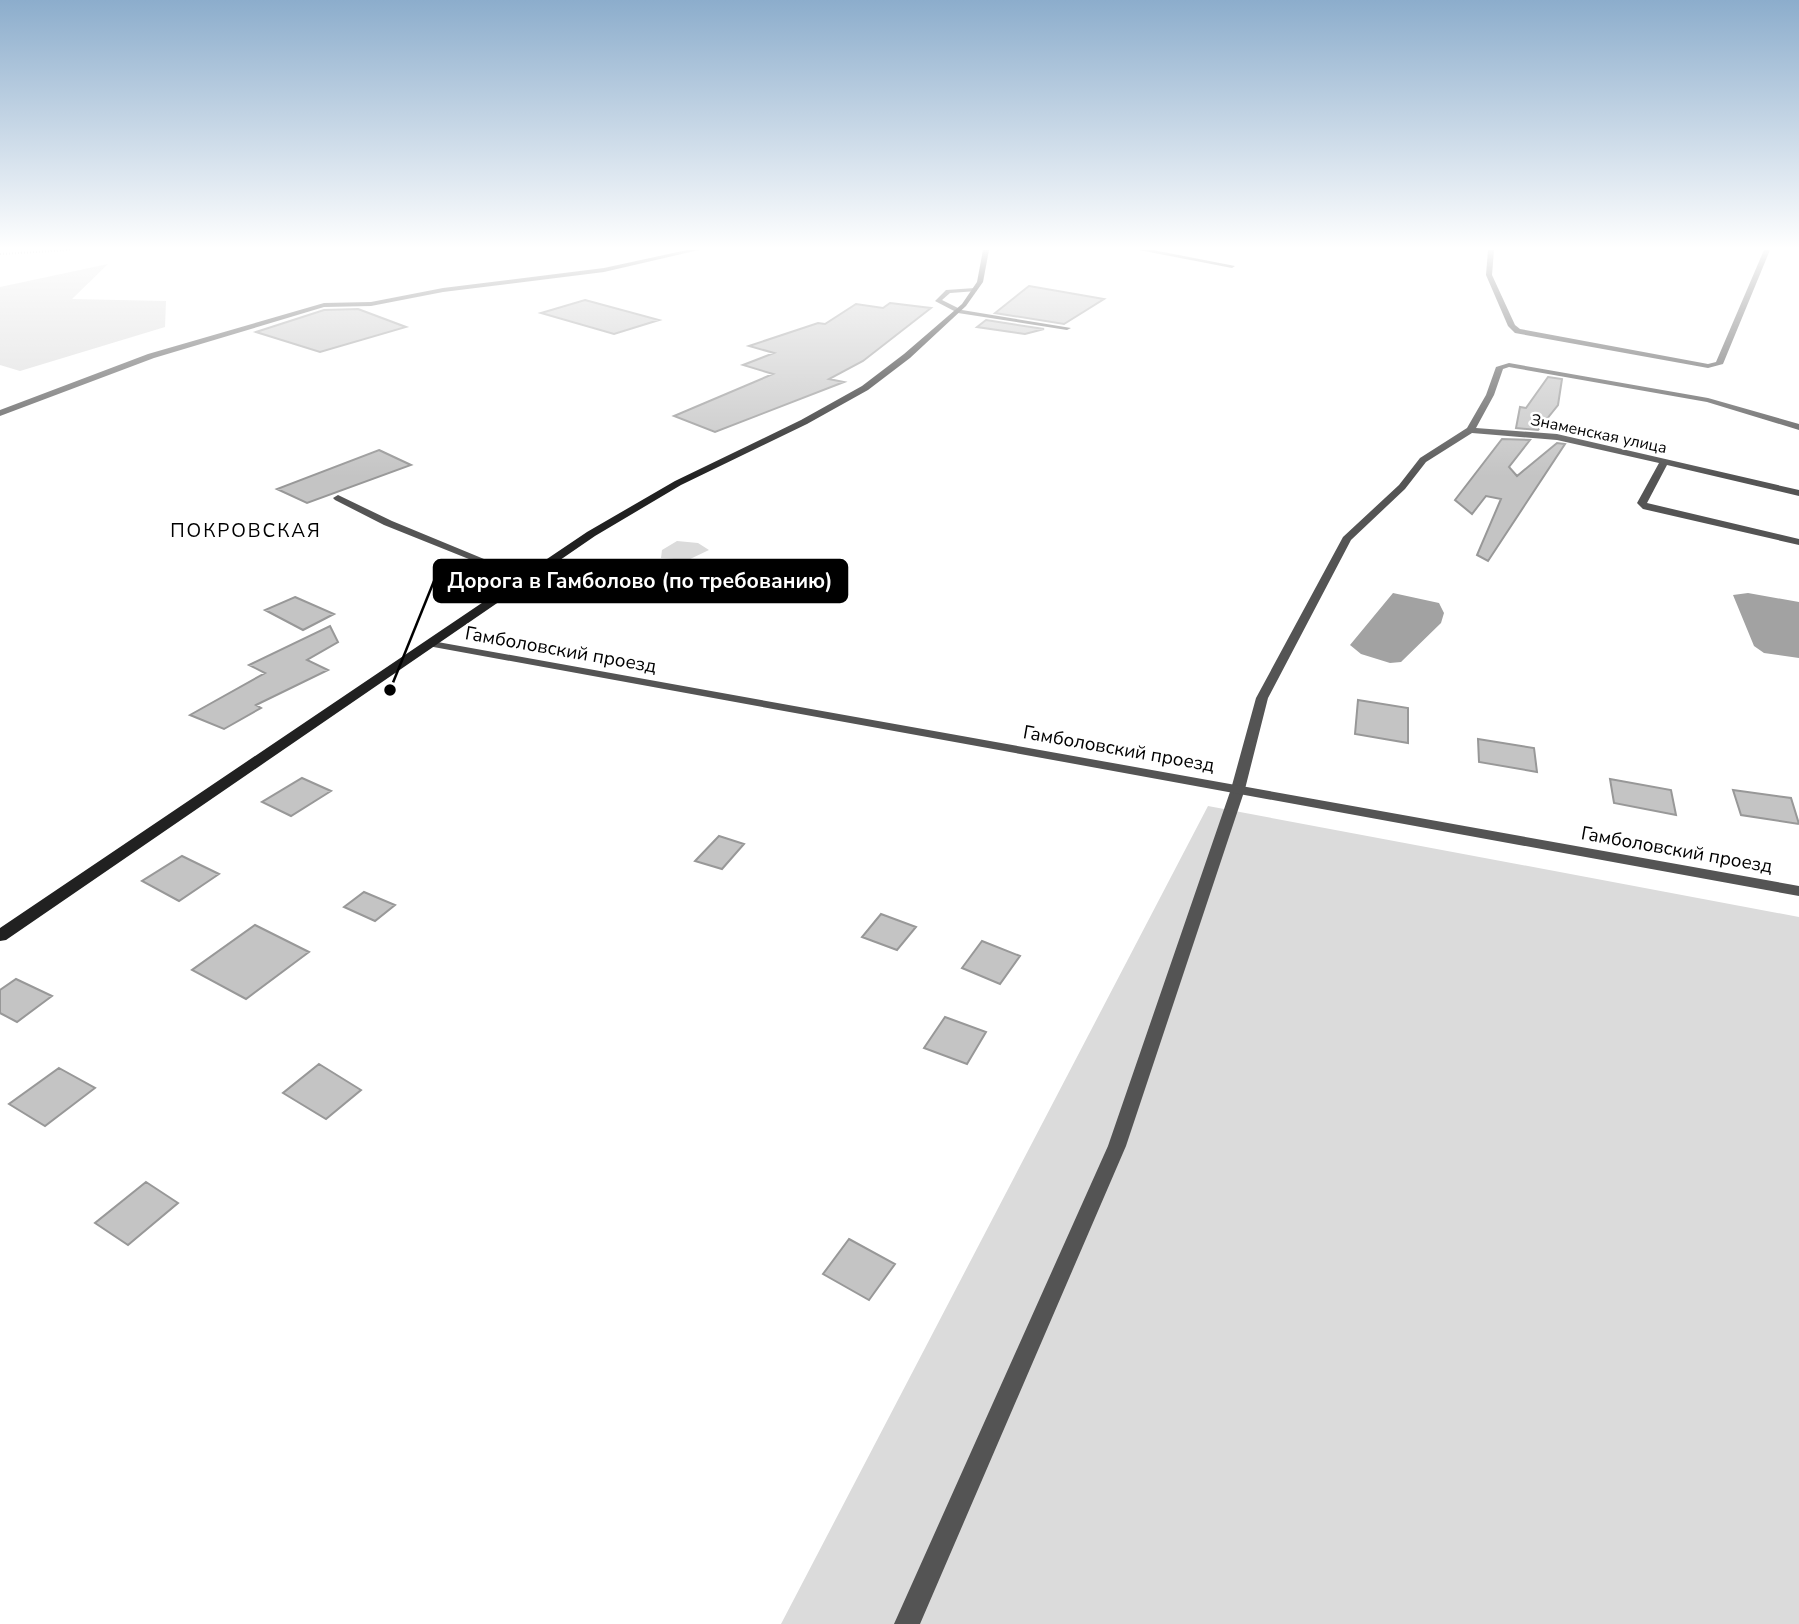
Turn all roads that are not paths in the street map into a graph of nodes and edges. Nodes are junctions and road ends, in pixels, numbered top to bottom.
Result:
1 (253, 326) edge
2 (941, 326) edge
3 (1054, 326) edge
4 (1512, 326) edge
5 (1735, 326) edge
6 (1068, 328) dead end
7 (0, 413) edge
8 (1799, 427) edge
9 (1471, 430) junction
10 (1664, 463) junction
11 (1799, 493) edge
12 (338, 498) dead end
13 (1799, 542) edge
14 (525, 578) junction
15 (432, 644) junction
16 (1238, 789) junction
17 (1799, 891) edge
18 (0, 936) edge
19 (907, 1624) edge

1 - 7 street
2 - 14 main road
3 - 6 street
4 - 5 street
8 - 9 street
9 - 10 street, Знаменская улица
9 - 16 street
10 - 11 street, Знаменская улица
10 - 13 street
12 - 14 street
14 - 15 main road
15 - 16 street, Гамболовский проезд
15 - 18 main road
16 - 17 street, Гамболовский проезд
16 - 19 street

